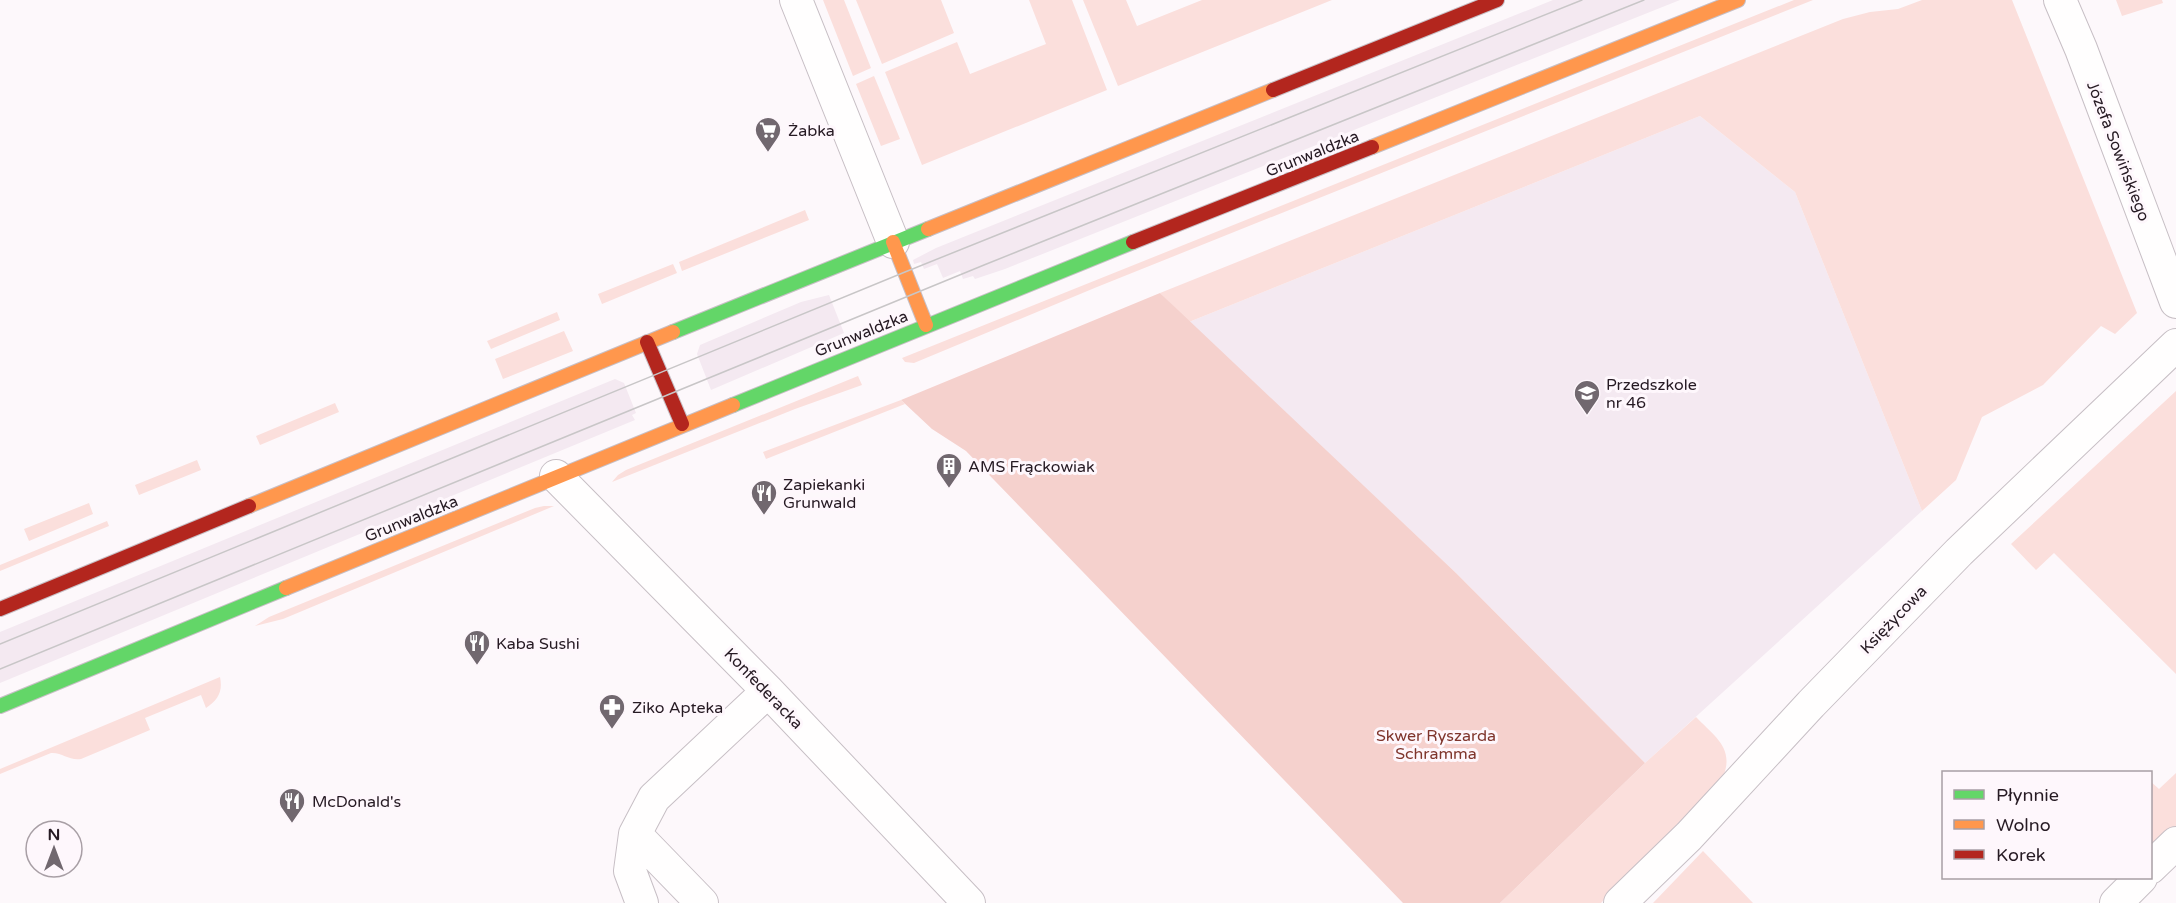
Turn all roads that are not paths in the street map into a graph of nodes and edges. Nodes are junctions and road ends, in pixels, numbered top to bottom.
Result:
1 (796, 0) edge
2 (1497, 0) edge
3 (1738, 0) edge
4 (2060, 0) edge
5 (893, 242) junction
6 (2176, 302) edge
7 (926, 325) junction
8 (648, 342) junction
9 (2176, 345) edge
10 (682, 424) junction
11 (556, 476) junction
12 (0, 609) edge
13 (768, 691) junction
14 (0, 706) edge
15 (635, 834) junction
16 (2176, 843) edge
17 (2152, 867) edge
18 (2140, 879) edge
19 (642, 903) edge
20 (702, 903) edge
21 (969, 903) edge
22 (1620, 903) edge
23 (2116, 903) edge

1 - 5 street
2 - 5 street
3 - 7 street, Grunwaldzka
4 - 6 street, Józefa Sowińskiego
5 - 7 street
5 - 8 street
7 - 10 street, Grunwaldzka
8 - 10 street
8 - 12 street
9 - 22 street, Księżycowa
10 - 11 street, Grunwaldzka
11 - 13 street, Konfederacka
11 - 14 street, Grunwaldzka
13 - 15 street
13 - 21 street, Konfederacka
15 - 19 street
15 - 20 street
16 - 17 street
18 - 23 street

